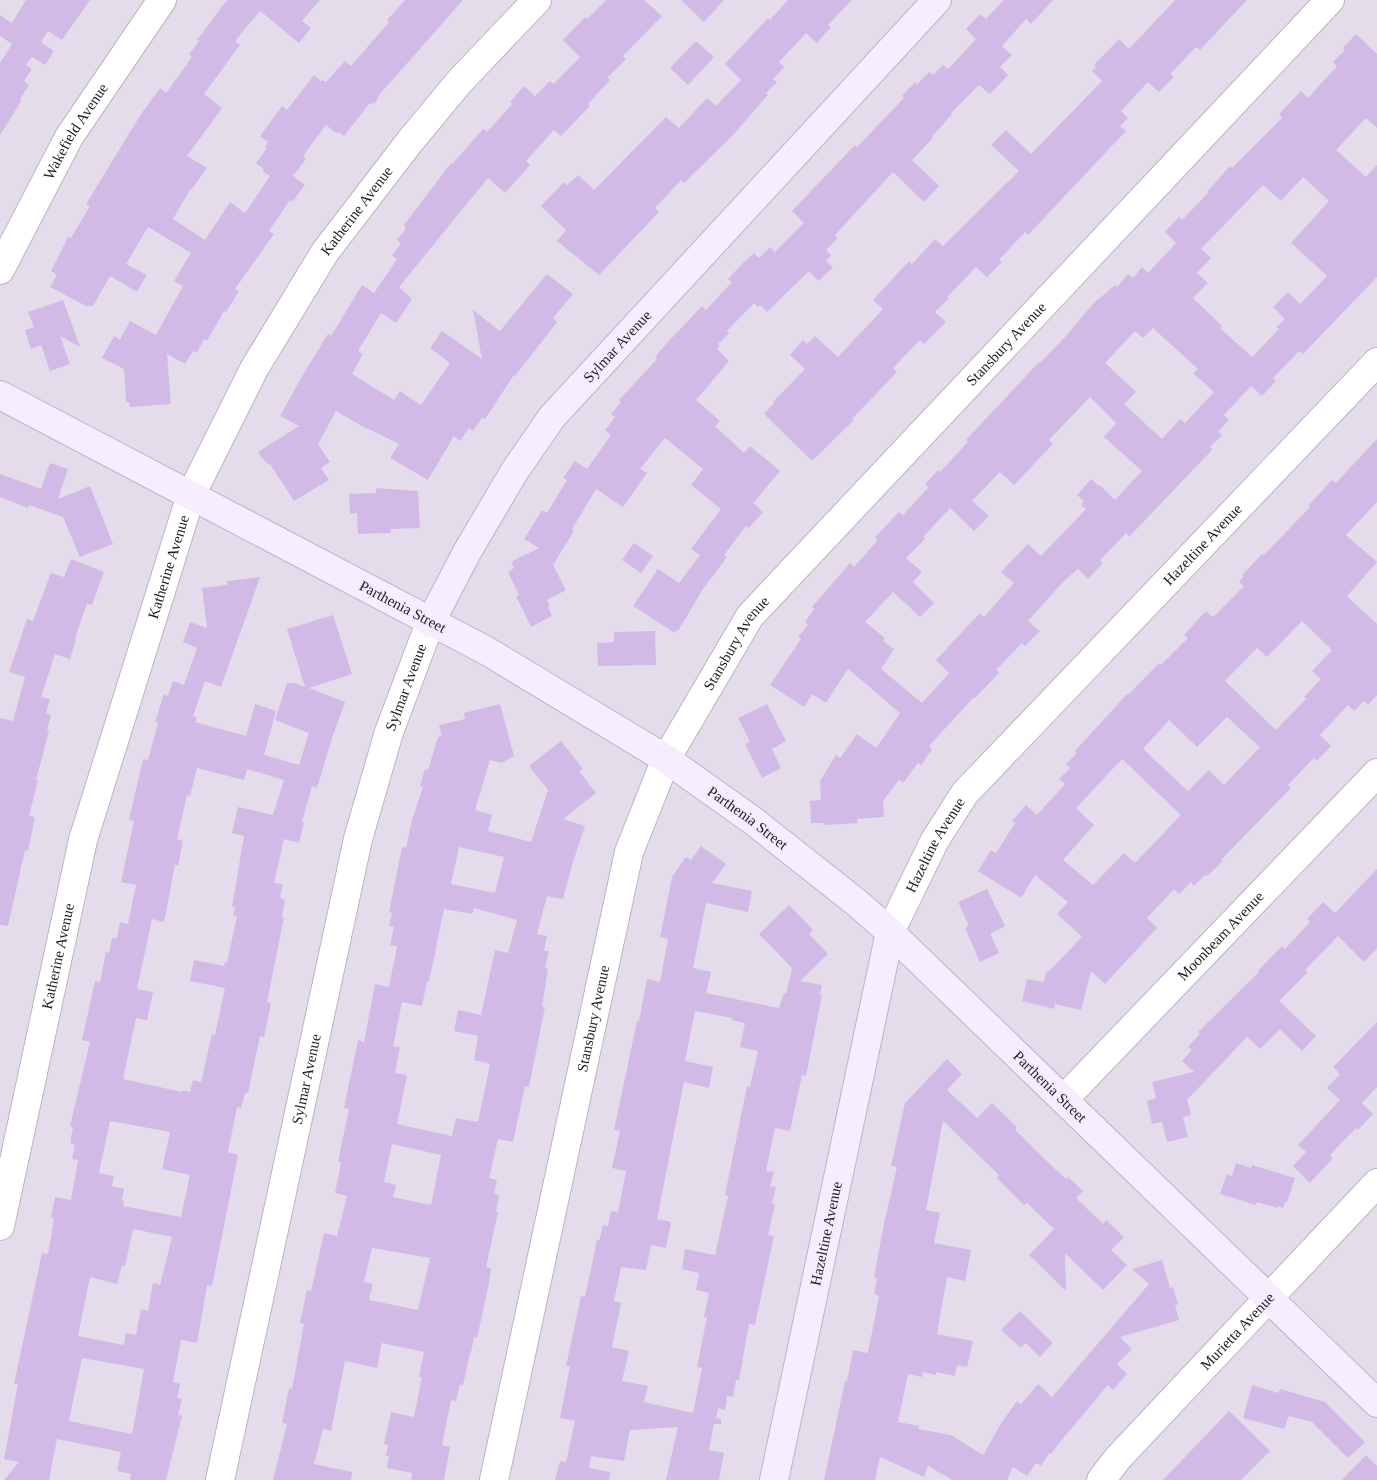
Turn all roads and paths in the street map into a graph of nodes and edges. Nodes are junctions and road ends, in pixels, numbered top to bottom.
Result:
1 (162, 0) edge
2 (537, 0) edge
3 (937, 0) edge
4 (1330, 0) edge
5 (0, 270) edge
6 (1377, 362) edge
7 (0, 395) edge
8 (190, 494) junction
9 (430, 623) junction
10 (666, 759) junction
11 (1377, 773) edge
12 (890, 932) junction
13 (1064, 1099) junction
14 (1377, 1183) edge
15 (0, 1226) edge
16 (1267, 1298) junction
17 (1377, 1403) edge
18 (220, 1480) edge
19 (494, 1480) edge
20 (774, 1480) edge
21 (1101, 1480) edge

1 - 5 street, Wakefield Avenue
2 - 8 street, Katherine Avenue
3 - 9 street, Sylmar Avenue
4 - 10 street, Stansbury Avenue
6 - 12 street, Hazeltine Avenue
7 - 8 street, Parthenia Street
8 - 9 street, Parthenia Street
8 - 15 street, Katherine Avenue
9 - 10 street, Parthenia Street
9 - 18 street, Sylmar Avenue
10 - 12 street, Parthenia Street
10 - 19 street, Stansbury Avenue
11 - 13 street, Moonbeam Avenue
12 - 13 street, Parthenia Street
12 - 20 street, Hazeltine Avenue
13 - 16 street, Parthenia Street
14 - 16 street, Murietta Avenue
16 - 17 street, Parthenia Street
16 - 21 street, Murietta Avenue

